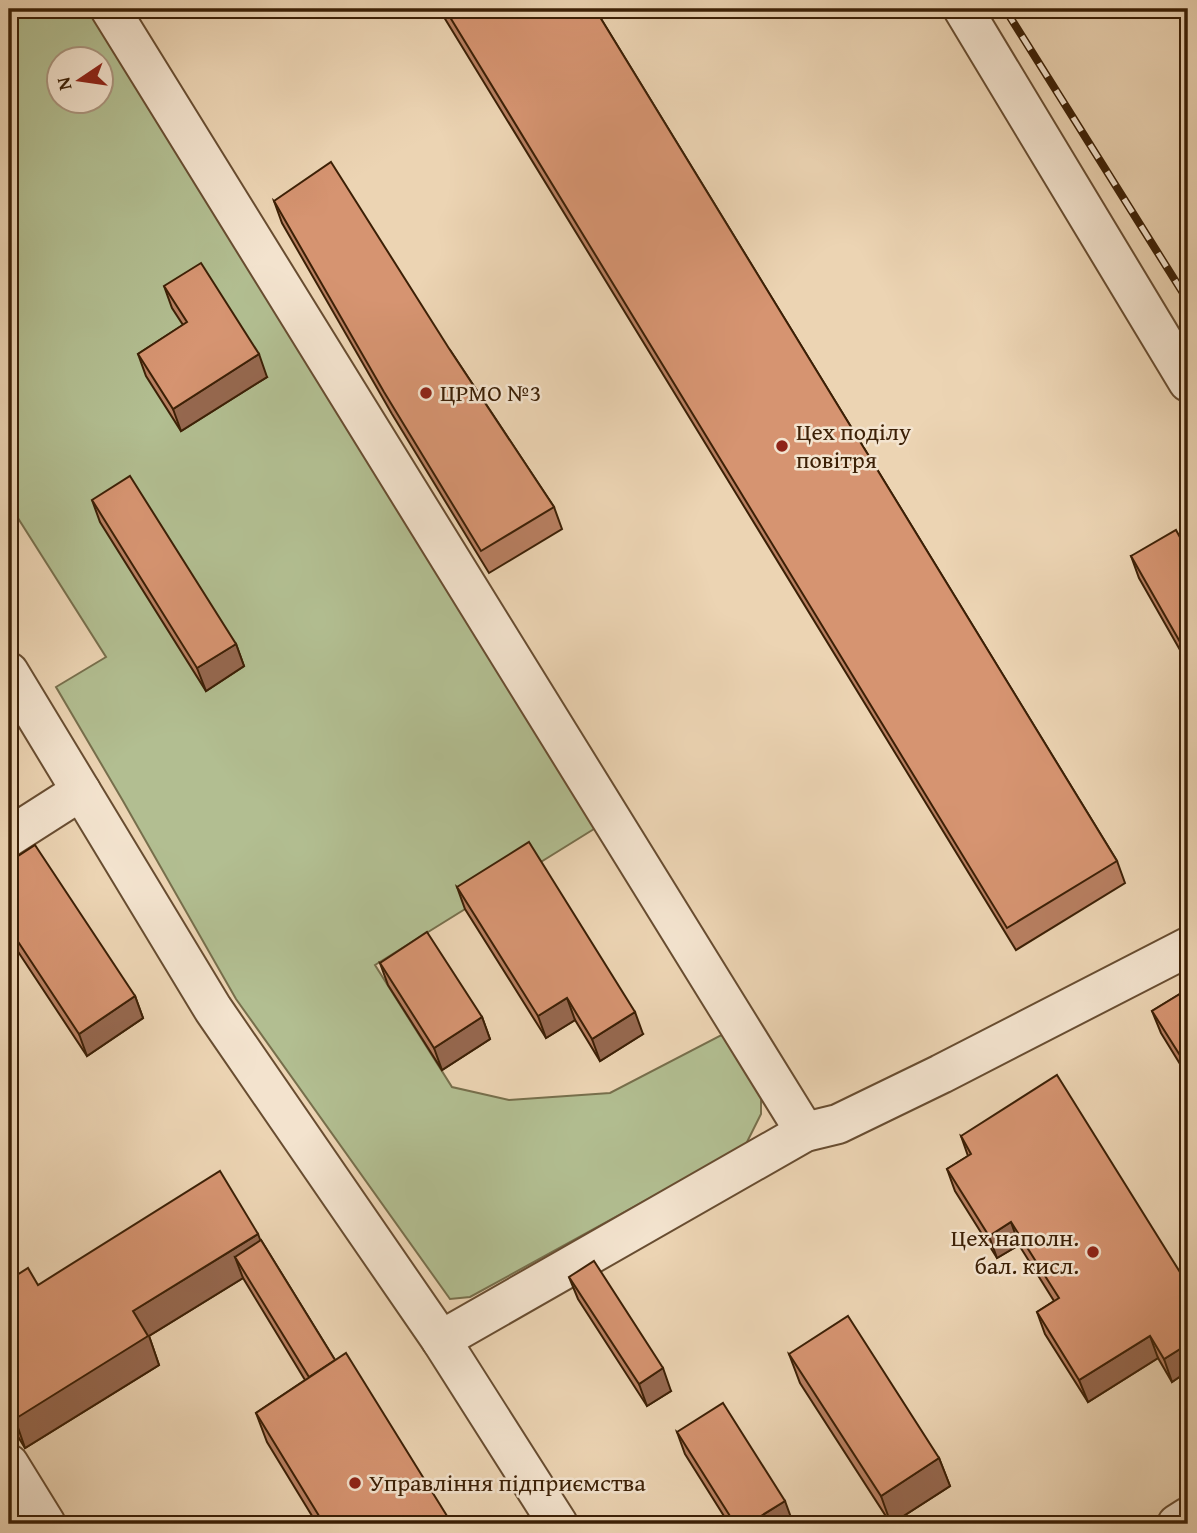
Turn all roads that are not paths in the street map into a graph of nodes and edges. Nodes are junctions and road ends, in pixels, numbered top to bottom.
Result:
1 (110, 9) edge
2 (963, 9) edge
3 (1188, 382) edge
4 (9, 672) edge
5 (81, 791) junction
6 (9, 837) edge
7 (1188, 947) edge
8 (805, 1132) junction
9 (441, 1340) junction
10 (9, 1464) edge
11 (1188, 1517) edge
12 (46, 1524) edge
13 (558, 1524) edge
14 (1177, 1524) edge

1 - 8 street
2 - 3 street
4 - 5 street
5 - 6 street
5 - 9 street
7 - 8 street
8 - 9 street
9 - 13 street
10 - 12 street
11 - 14 street

